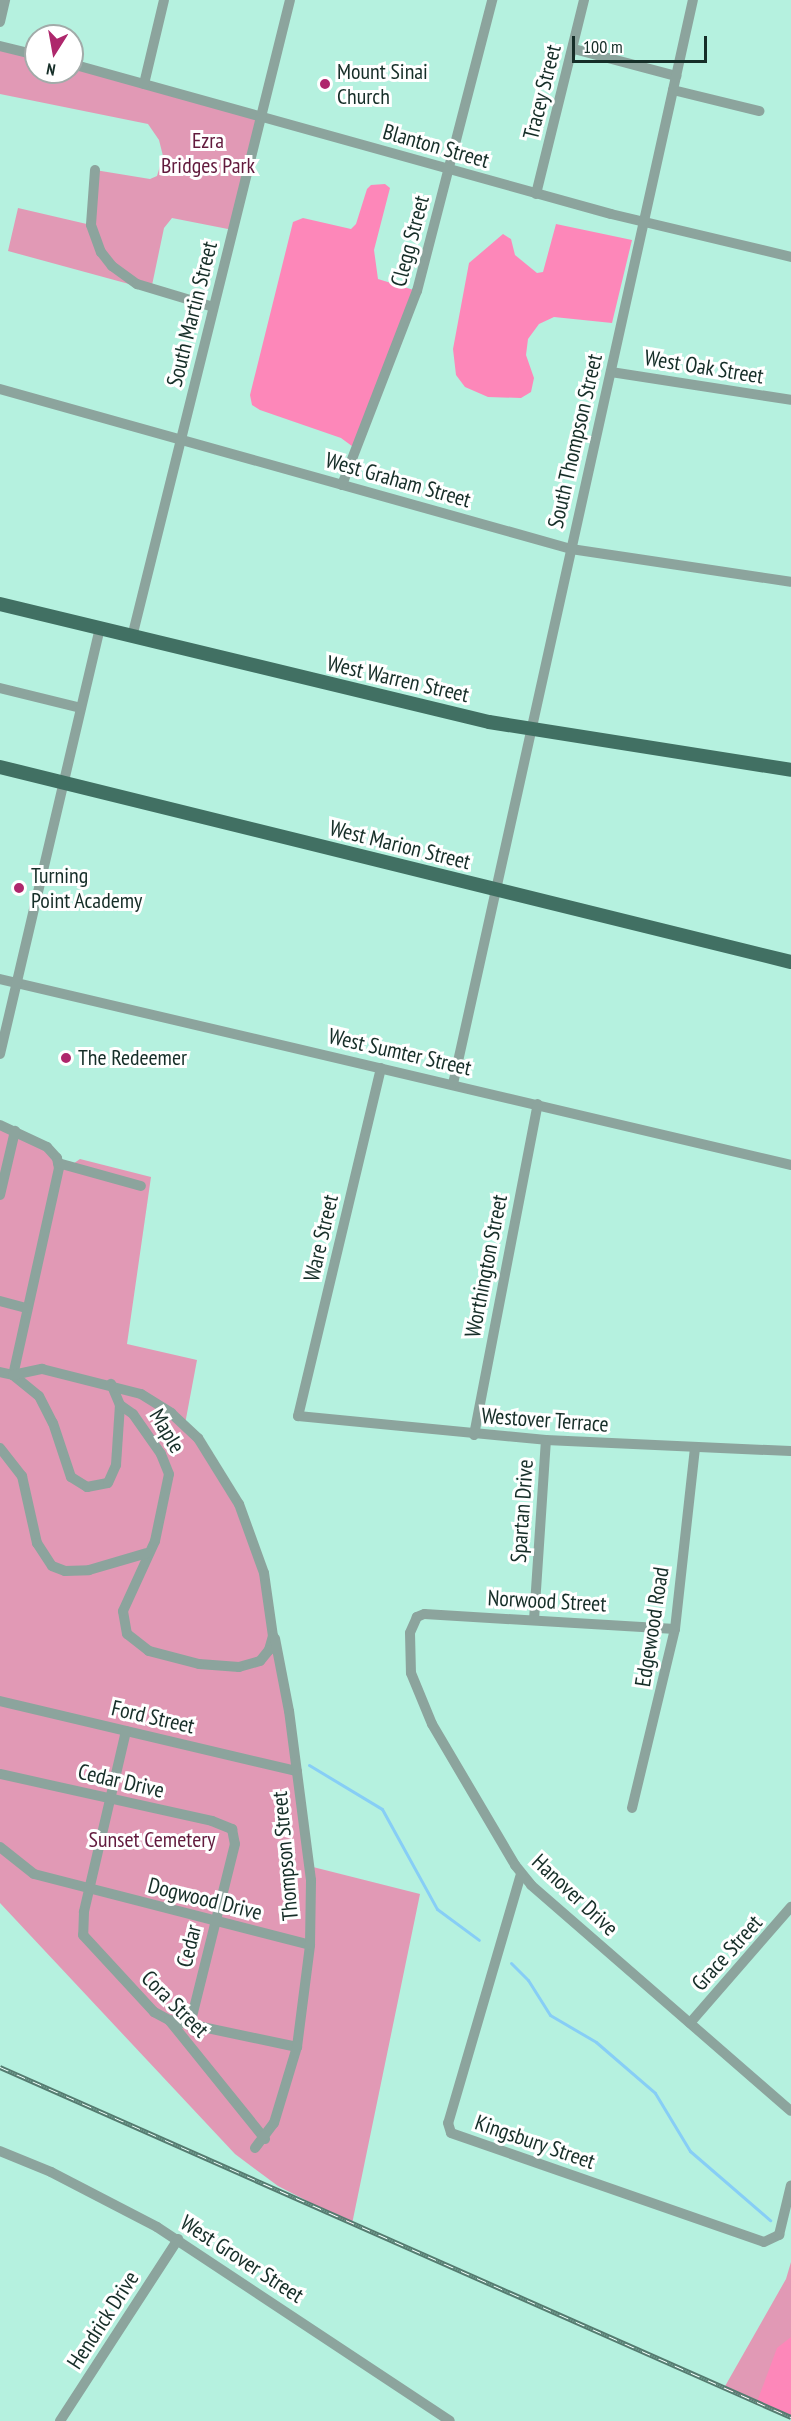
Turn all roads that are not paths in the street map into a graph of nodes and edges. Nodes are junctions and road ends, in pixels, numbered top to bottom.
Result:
1 (5, 0) edge
2 (164, 0) edge
3 (290, 0) edge
4 (492, 0) edge
5 (585, 0) edge
6 (693, 0) edge
7 (0, 22) edge
8 (0, 46) edge
9 (573, 49) junction
10 (24, 52) edge
11 (84, 67) edge
12 (676, 76) junction
13 (144, 84) junction
14 (673, 90) junction
15 (759, 111) dead end
16 (262, 120) junction
17 (95, 170) dead end
18 (450, 170) junction
19 (536, 194) junction
20 (644, 222) junction
21 (791, 257) edge
22 (213, 307) junction
23 (611, 372) junction
24 (0, 389) edge
25 (791, 400) edge
26 (180, 440) junction
27 (342, 485) junction
28 (572, 549) junction
29 (791, 582) edge
30 (0, 604) edge
31 (100, 629) junction
32 (132, 637) junction
33 (0, 688) edge
34 (81, 708) junction
35 (531, 729) junction
36 (0, 767) edge
37 (791, 770) edge
38 (63, 783) junction
39 (497, 890) junction
40 (791, 962) edge
41 (0, 979) edge
42 (17, 983) junction
43 (0, 1054) edge
44 (381, 1068) junction
45 (453, 1084) junction
46 (538, 1104) junction
47 (0, 1125) edge
48 (15, 1131) junction
49 (58, 1163) junction
50 (791, 1165) edge
51 (141, 1186) dead end
52 (0, 1195) edge
53 (0, 1301) edge
54 (26, 1308) junction
55 (0, 1372) edge
56 (13, 1375) junction
57 (111, 1384) junction
58 (120, 1405) junction
59 (298, 1416) joint
60 (474, 1435) junction
61 (546, 1440) junction
62 (0, 1448) edge
63 (695, 1448) junction
64 (791, 1452) edge
65 (147, 1553) junction
66 (417, 1617) joint
67 (534, 1620) junction
68 (272, 1623) junction
69 (675, 1629) junction
70 (0, 1701) edge
71 (126, 1731) junction
72 (297, 1771) junction
73 (0, 1774) edge
74 (111, 1798) junction
75 (632, 1808) dead end
76 (212, 1821) joint
77 (0, 1847) edge
78 (521, 1874) junction
79 (90, 1891) junction
80 (791, 1907) edge
81 (215, 1922) junction
82 (310, 1945) junction
83 (169, 2020) junction
84 (690, 2023) junction
85 (190, 2024) junction
86 (297, 2047) junction
87 (791, 2111) edge
88 (265, 2139) junction
89 (255, 2148) dead end
90 (0, 2151) edge
91 (791, 2185) edge
92 (178, 2239) junction
93 (60, 2421) edge
94 (450, 2421) edge

1 - 7 street
2 - 13 street
3 - 16 street, South Martin Street
4 - 18 street, Clegg Street
5 - 9 street, Tracey Street
6 - 12 street, South Thompson Street
8 - 10 street
9 - 12 street
9 - 19 street, Tracey Street
11 - 13 street, Blanton Street
12 - 14 street, South Thompson Street
13 - 16 street, Blanton Street
14 - 15 street
14 - 20 street, South Thompson Street
16 - 18 street, Blanton Street
16 - 22 street, South Martin Street
17 - 22 street
18 - 19 street, Blanton Street
18 - 27 street, Clegg Street
19 - 20 street, Blanton Street
20 - 21 street, Blanton Street
20 - 23 street, South Thompson Street
22 - 26 street, South Martin Street
23 - 25 street, West Oak Street
23 - 28 street, South Thompson Street
24 - 26 street, West Graham Street
26 - 27 street, West Graham Street
26 - 32 street, South Martin Street
27 - 28 street, West Graham Street
28 - 29 street, West Graham Street
28 - 35 street, South Thompson Street
30 - 31 main road, West Warren Street
31 - 32 main road, West Warren Street
31 - 34 street
32 - 35 main road, West Warren Street
33 - 34 street
34 - 38 street
35 - 37 main road, West Warren Street
35 - 39 street, South Thompson Street
36 - 38 main road, West Marion Street
38 - 39 main road, West Marion Street
38 - 42 street
39 - 40 main road, West Marion Street
39 - 45 street, South Thompson Street
41 - 42 street, West Sumter Street
42 - 43 street
42 - 44 street, West Sumter Street
44 - 45 street, West Sumter Street
44 - 59 street, Ware Street
45 - 46 street, West Sumter Street
46 - 50 street, West Sumter Street
46 - 60 street, Worthington Street
47 - 48 street
48 - 49 street
48 - 52 street
49 - 51 street
49 - 54 street
53 - 54 street
54 - 56 street
55 - 56 street
56 - 57 street, Thompson Street
56 - 58 street
57 - 58 street
57 - 68 street, Thompson Street
58 - 65 street, Maple
59 - 60 street, Westover Terrace
60 - 61 street, Westover Terrace
61 - 63 street, Westover Terrace
61 - 67 street, Spartan Drive
62 - 65 street
63 - 64 street, Westover Terrace
63 - 69 street, Edgewood Road
65 - 68 street, Thompson Street
66 - 67 street, Norwood Street
66 - 78 street, Hanover Drive
67 - 69 street, Norwood Street
68 - 72 street, Thompson Street
69 - 75 street, Edgewood Road
70 - 71 street, Ford Street
71 - 72 street, Ford Street
71 - 74 street, Cora Street
72 - 82 street, Thompson Street
73 - 74 street, Cedar Drive
74 - 76 street, Cedar Drive
74 - 79 street, Cora Street
76 - 81 street, Cedar
77 - 79 street
78 - 84 street, Hanover Drive
78 - 91 street, Kingsbury Street
79 - 81 street, Dogwood Drive
79 - 83 street, Cora Street
80 - 84 street, Grace Street
81 - 82 street, Dogwood Drive
81 - 85 street, Cedar
82 - 86 street, Thompson Street
83 - 85 street
83 - 88 street, Cora Street
84 - 87 street, Hanover Drive
85 - 86 street
86 - 88 street, Thompson Street
88 - 89 street, Thompson Street
90 - 92 street, West Grover Street
92 - 93 street, Hendrick Drive
92 - 94 street, West Grover Street

